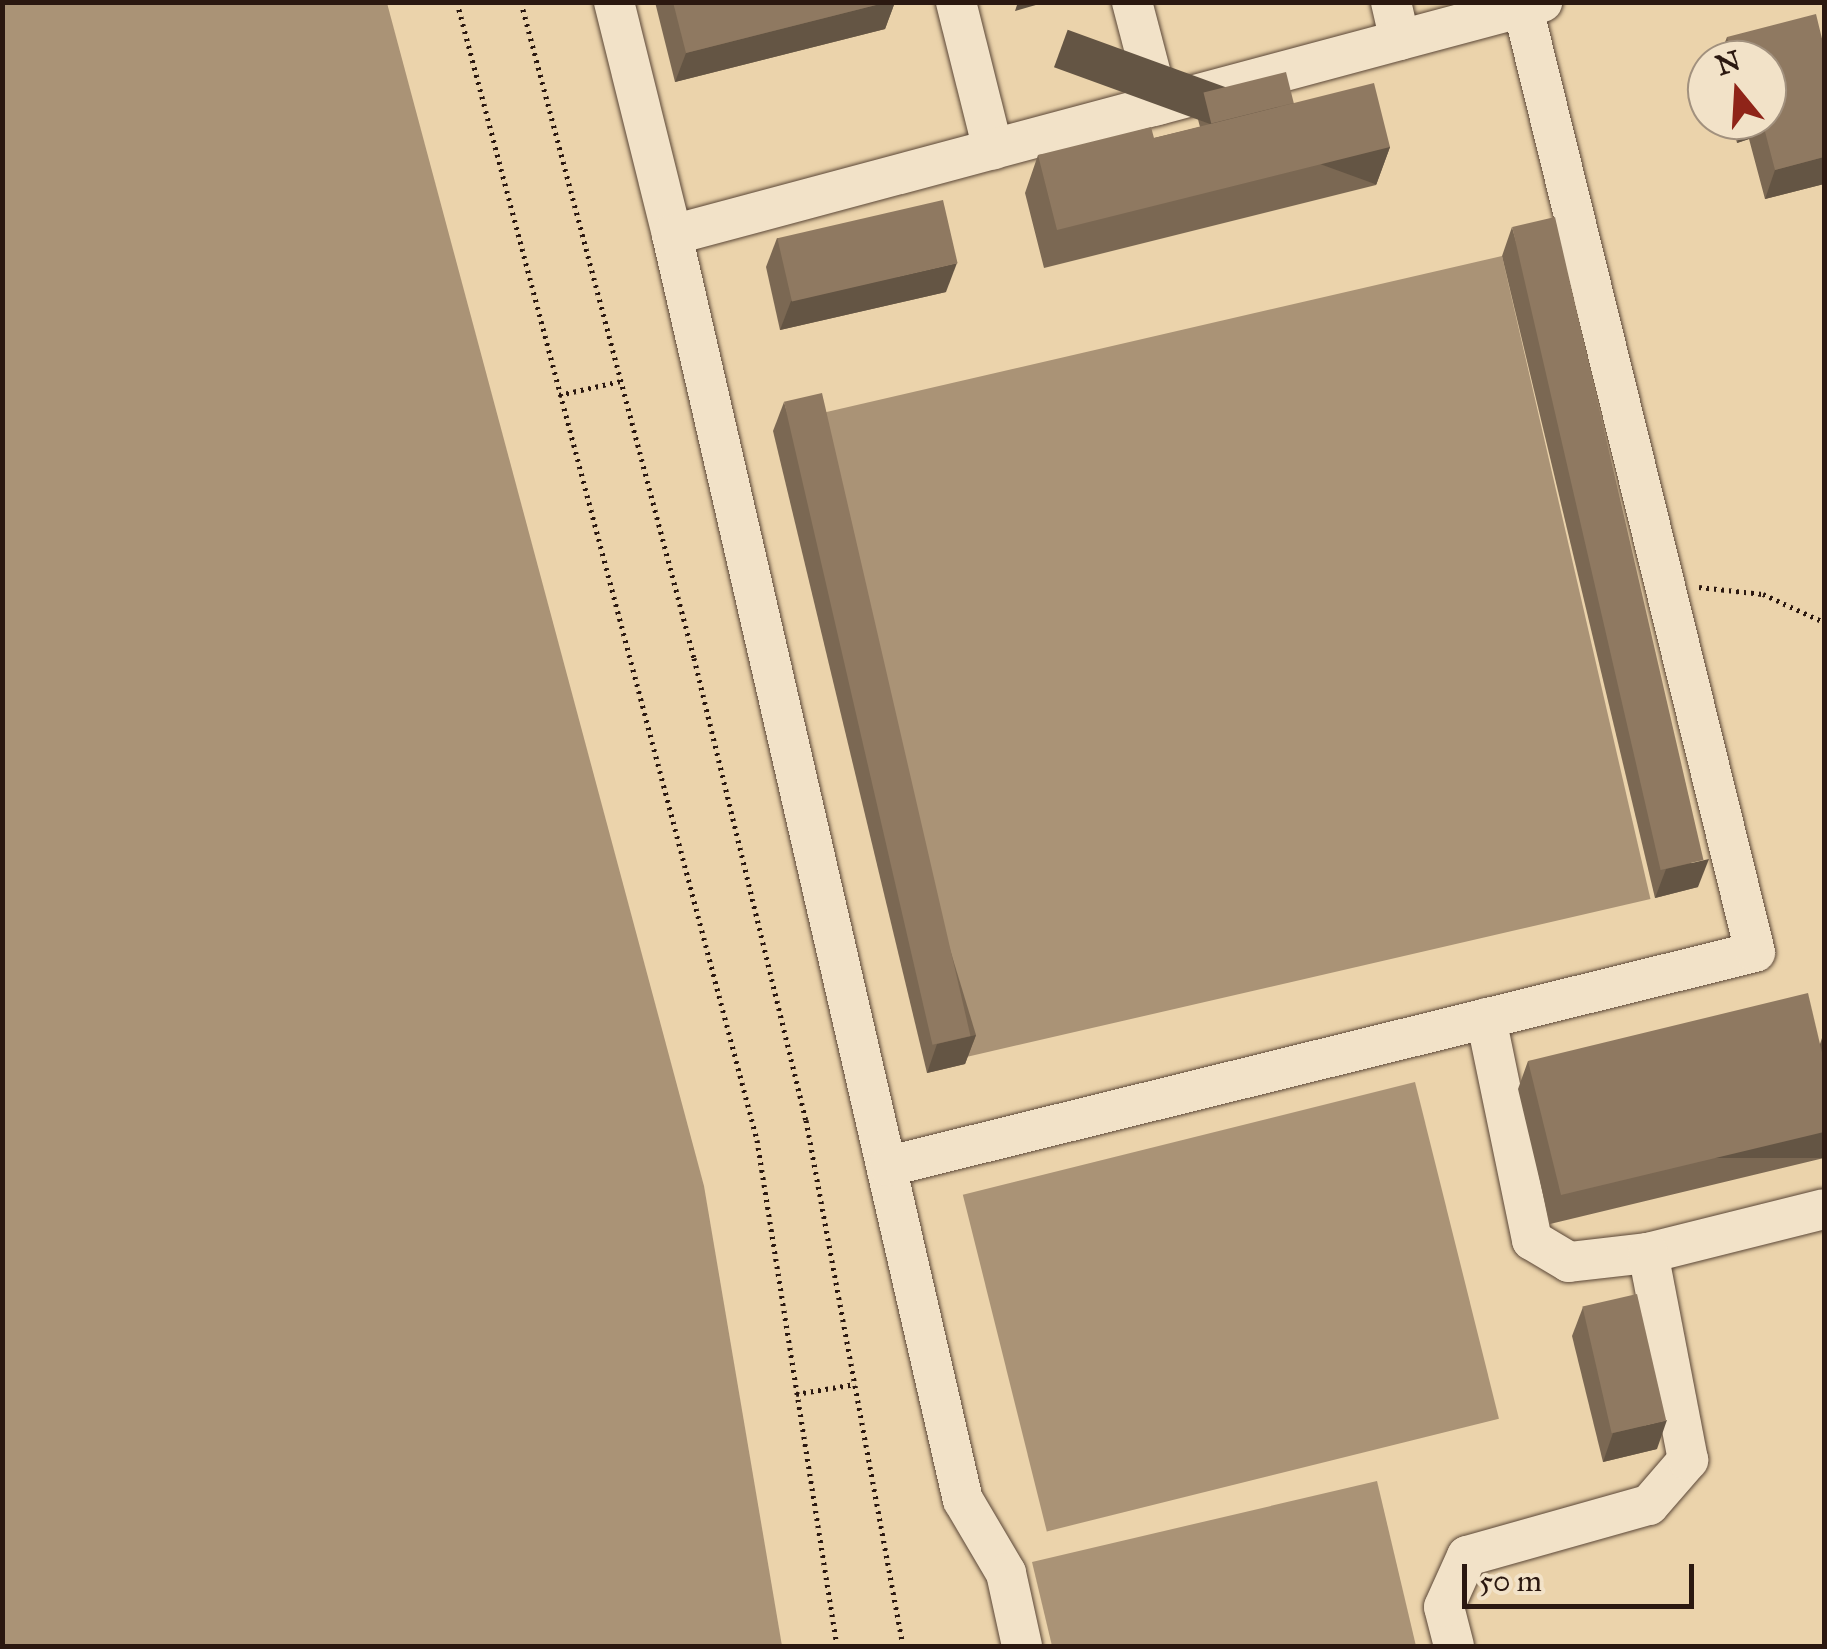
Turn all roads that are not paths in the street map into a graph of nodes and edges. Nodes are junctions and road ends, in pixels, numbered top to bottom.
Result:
1 (614, 2) edge
2 (956, 2) edge
3 (1132, 2) edge
4 (1533, 5) edge
5 (1396, 22) edge
6 (1159, 105) junction
7 (992, 149) junction
8 (672, 234) junction
9 (1486, 1018) junction
10 (889, 1166) junction
11 (1824, 1208) edge
12 (1648, 1253) junction
13 (1022, 1646) edge
14 (1454, 1646) edge

1 - 8 lane
2 - 7 lane
3 - 6 lane
4 - 5 lane
4 - 9 lane
5 - 6 lane
6 - 7 lane
7 - 8 lane
8 - 10 lane
9 - 10 lane
9 - 12 lane
10 - 13 lane
11 - 12 lane
12 - 14 lane

